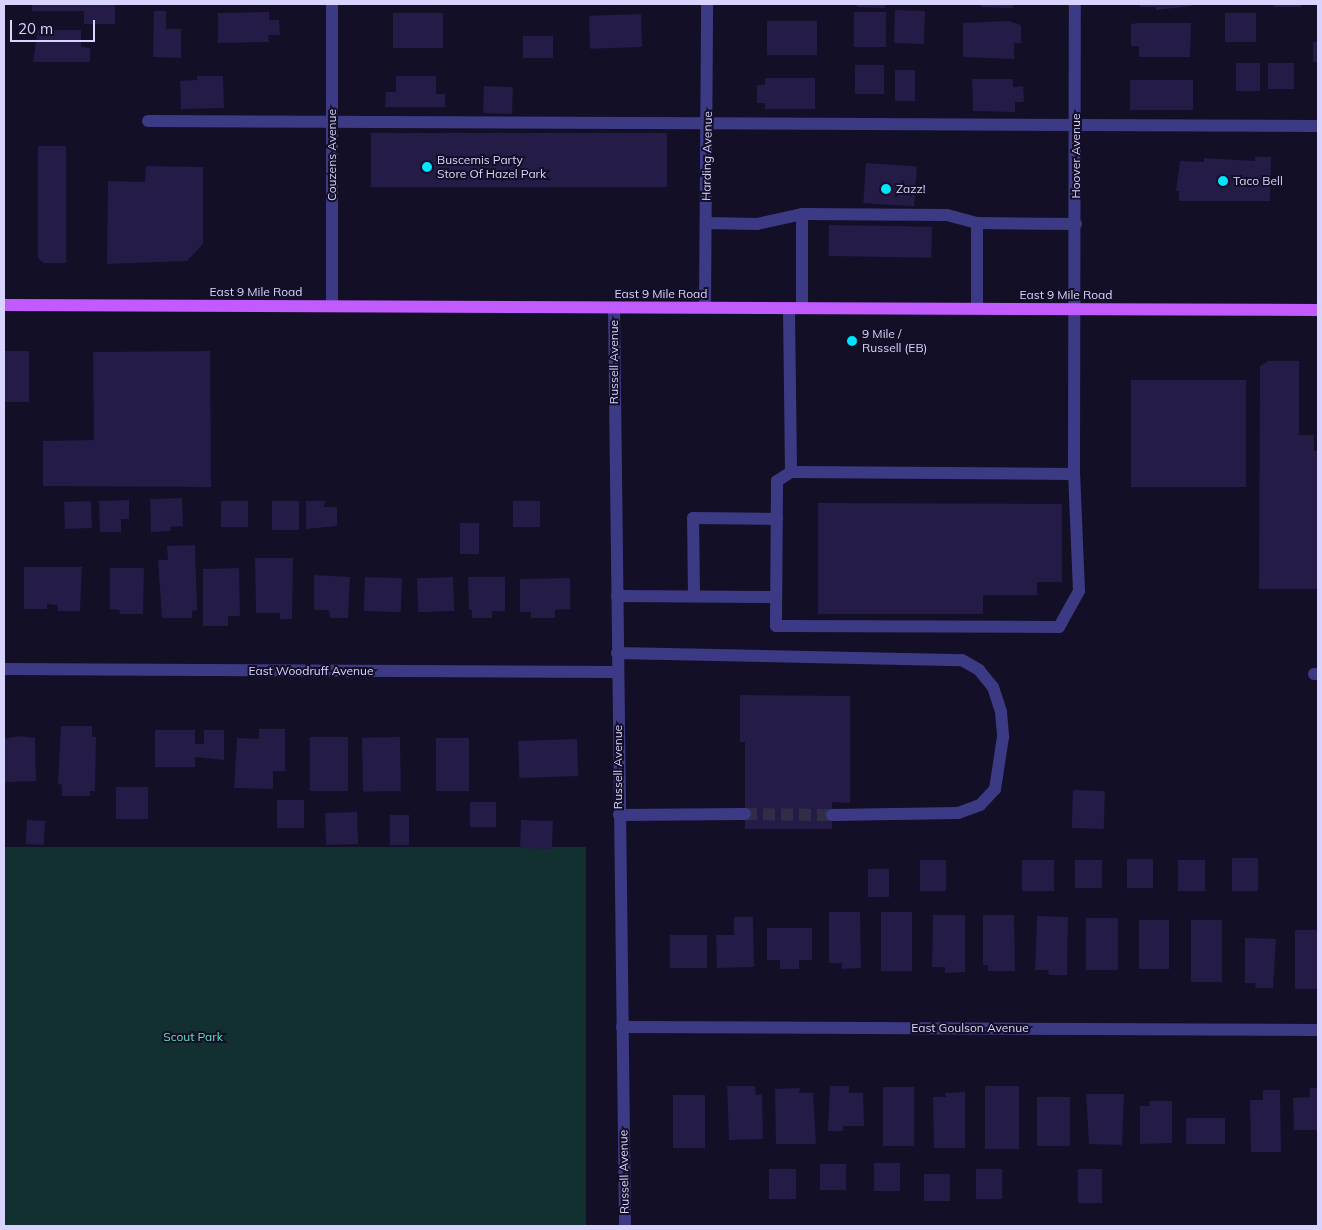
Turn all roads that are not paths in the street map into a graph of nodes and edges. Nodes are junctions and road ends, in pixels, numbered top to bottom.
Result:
1 (332, 4) edge
2 (707, 4) edge
3 (1075, 4) edge
4 (148, 121) dead end
5 (332, 121) junction
6 (707, 124) junction
7 (1075, 126) junction
8 (1318, 126) edge
9 (802, 214) junction
10 (706, 223) junction
11 (977, 223) junction
12 (1076, 224) junction
13 (4, 305) edge
14 (332, 306) junction
15 (614, 308) junction
16 (705, 308) junction
17 (796, 308) junction
18 (977, 308) junction
19 (1076, 309) junction
20 (1318, 310) edge
21 (791, 472) junction
22 (1074, 474) junction
23 (777, 518) junction
24 (617, 596) junction
25 (694, 596) junction
26 (776, 597) junction
27 (617, 653) junction
28 (4, 669) edge
29 (618, 672) junction
30 (745, 814) tunnel mouth
31 (619, 815) junction
32 (832, 815) tunnel mouth
33 (622, 1027) junction
34 (1318, 1030) edge
35 (625, 1226) edge

1 - 5 street, Couzens Avenue
2 - 6 street, Harding Avenue
3 - 7 street, Hoover Avenue
4 - 5 street
5 - 6 street
5 - 14 street, Couzens Avenue
6 - 7 street
6 - 10 street, Harding Avenue
7 - 8 street
7 - 12 street, Hoover Avenue
9 - 10 street
9 - 11 street
9 - 17 street
10 - 16 street, Harding Avenue
11 - 12 street
11 - 18 street
12 - 19 street, Hoover Avenue
13 - 14 main road, East 9 Mile Road
14 - 15 main road, East 9 Mile Road
15 - 16 main road, East 9 Mile Road
15 - 24 street, Russell Avenue
16 - 17 main road, East 9 Mile Road
17 - 18 main road, East 9 Mile Road
17 - 21 street
18 - 19 main road, East 9 Mile Road
19 - 20 main road, East 9 Mile Road
19 - 22 street, Hoover Avenue
21 - 22 street
21 - 23 street
22 - 26 street, Hoover Avenue
23 - 25 street
23 - 26 street
24 - 25 street
24 - 27 street, Russell Avenue
25 - 26 street
27 - 29 street, Russell Avenue
27 - 32 street
28 - 29 street, East Woodruff Avenue
29 - 31 street, Russell Avenue
30 - 31 street
31 - 33 street, Russell Avenue
33 - 34 street, East Goulson Avenue
33 - 35 street, Russell Avenue

